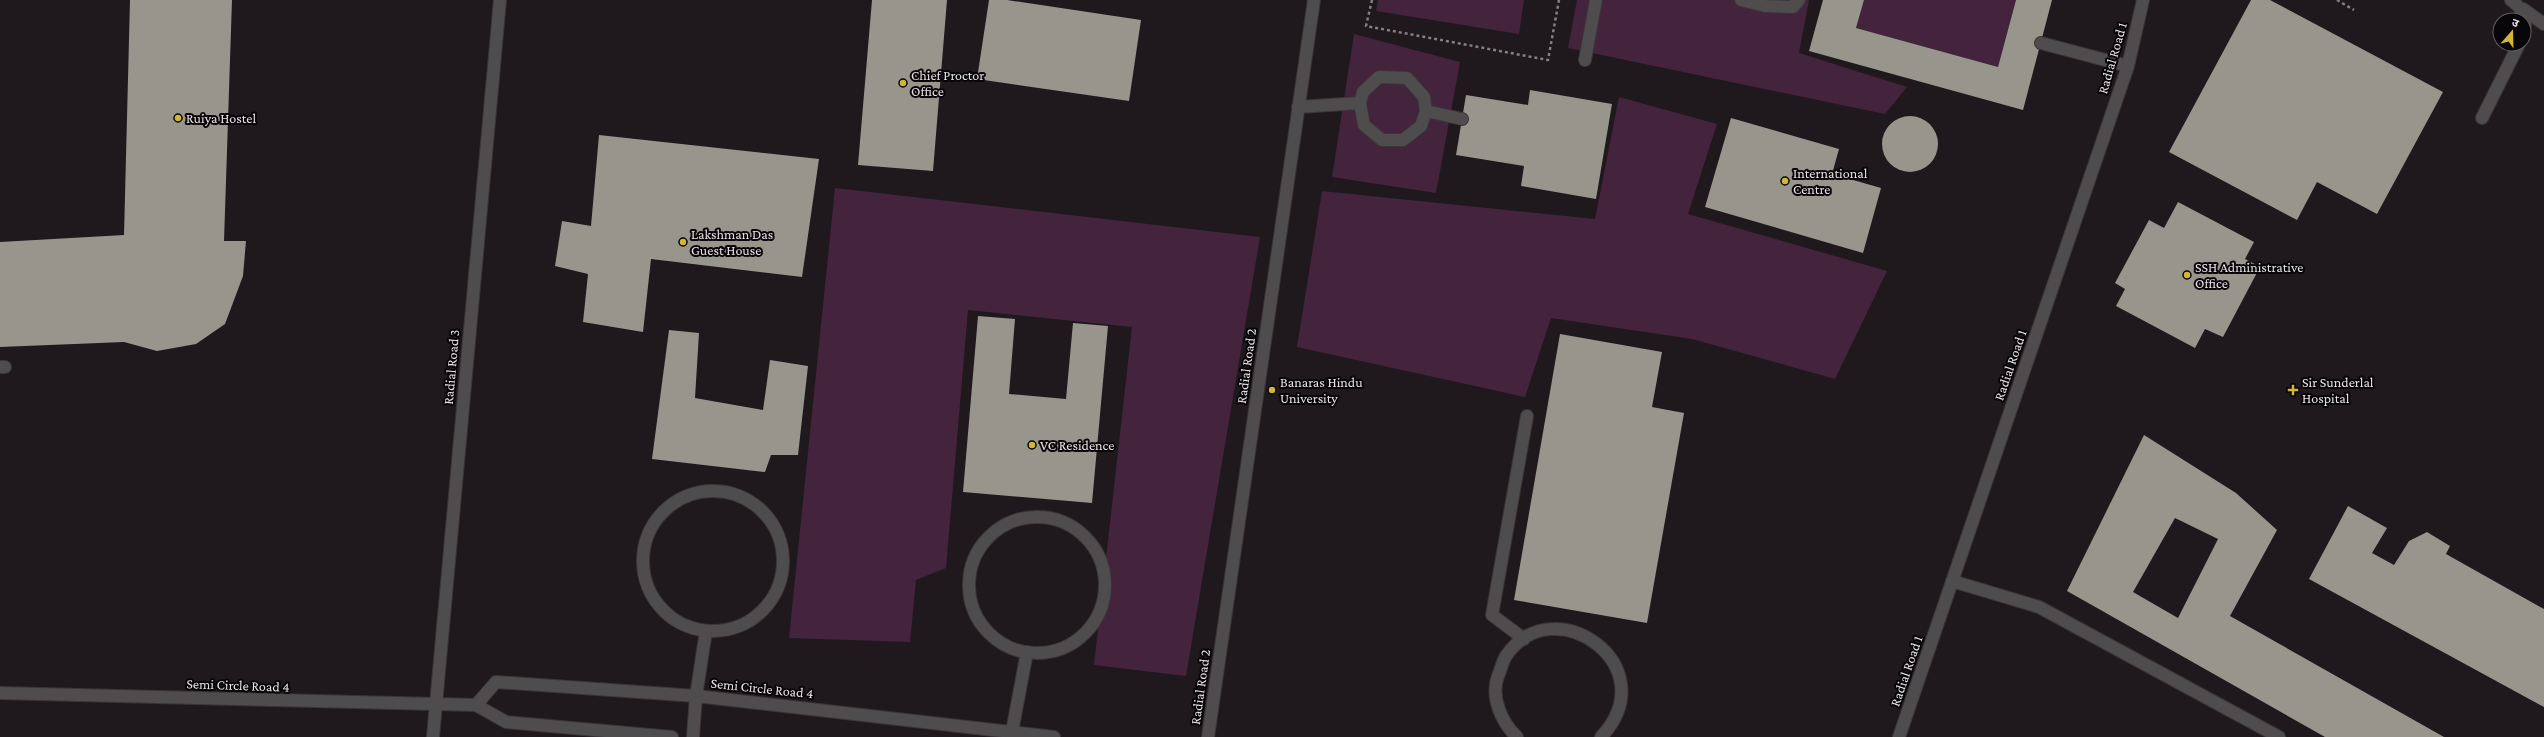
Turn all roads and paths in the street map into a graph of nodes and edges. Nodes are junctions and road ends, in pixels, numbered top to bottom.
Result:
1 (500, 0) edge
2 (1314, 0) edge
3 (1372, 0) edge
4 (1559, 0) edge
5 (1596, 0) edge
6 (1741, 0) edge
7 (1798, 0) edge
8 (2143, 0) edge
9 (2337, 0) edge
10 (2516, 4) edge
11 (2354, 10) dead end
12 (2544, 24) edge
13 (2041, 43) dead end
14 (2515, 52) edge
15 (1585, 60) dead end
16 (2128, 66) junction
17 (1360, 103) junction
18 (1298, 107) junction
19 (1426, 111) junction
20 (2482, 118) dead end
21 (1462, 119) dead end
22 (1527, 416) dead end
23 (1952, 580) junction
24 (706, 631) junction
25 (1524, 639) junction
26 (1027, 652) junction
27 (0, 693) edge
28 (696, 696) junction
29 (476, 704) junction
30 (435, 705) junction
31 (1011, 734) edge
32 (433, 737) edge
33 (672, 737) edge
34 (693, 737) edge
35 (1054, 737) edge
36 (1208, 737) edge
37 (1517, 737) edge
38 (1601, 737) edge
39 (1899, 737) edge
40 (2279, 737) edge

1 - 30 lane, Radial Road 3
2 - 18 lane, Radial Road 2
3 - 4 path
5 - 15 lane
6 - 7 lane
8 - 16 lane, Radial Road 1
9 - 11 path
10 - 12 lane
13 - 16 lane
14 - 20 lane
16 - 23 lane, Radial Road 1
17 - 18 lane
17 - 19 lane
17 - 19 lane
18 - 36 lane, Radial Road 2
19 - 21 lane
22 - 25 lane
23 - 39 lane, Radial Road 1
23 - 40 lane
24 - 24 lane
24 - 28 lane
25 - 37 lane
25 - 38 lane
26 - 26 lane
26 - 31 lane
27 - 30 lane, Semi Circle Road 4
28 - 29 lane, Semi Circle Road 4
28 - 31 lane, Semi Circle Road 4
28 - 34 lane
29 - 30 lane, Semi Circle Road 4
29 - 33 lane
30 - 32 lane, Radial Road 3
31 - 35 lane, Semi Circle Road 4

